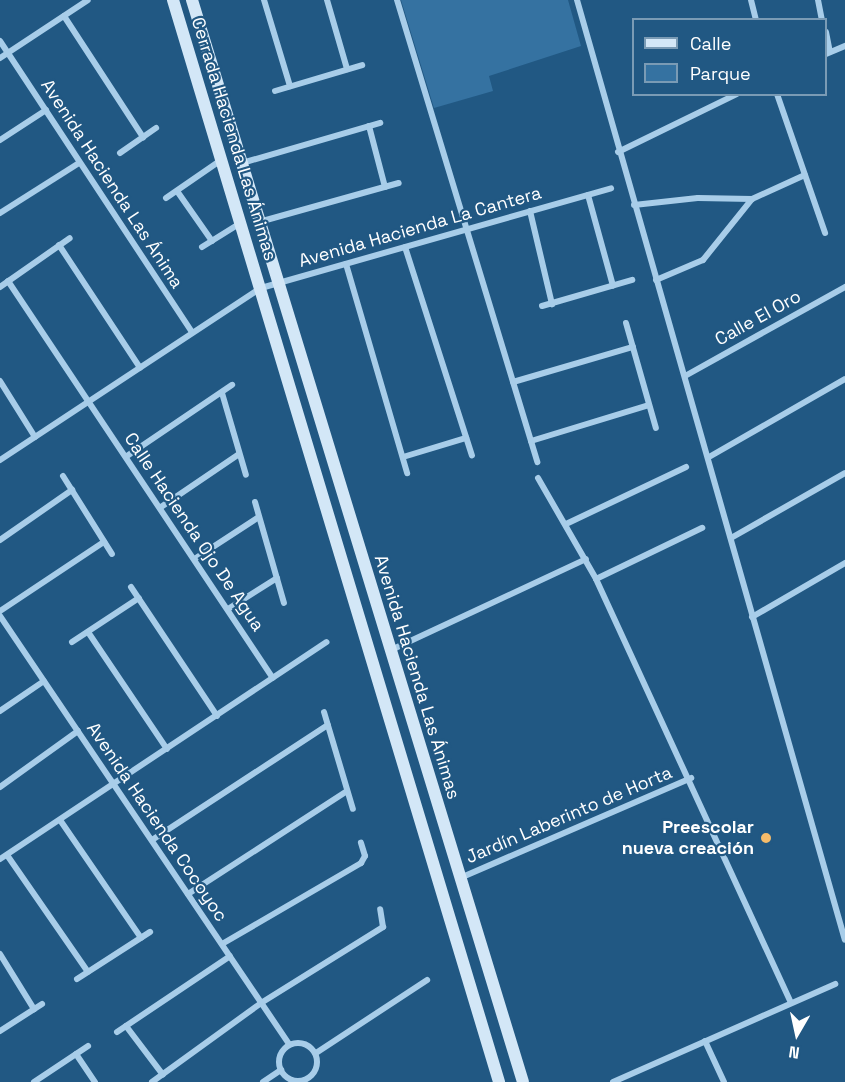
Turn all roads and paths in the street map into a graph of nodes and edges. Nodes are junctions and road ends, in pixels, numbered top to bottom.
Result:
1 (88, 0) edge
2 (173, 0) edge
3 (192, 0) edge
4 (264, 0) edge
5 (327, 0) edge
6 (397, 0) edge
7 (577, 0) edge
8 (751, 0) edge
9 (818, 0) edge
10 (64, 16) junction
11 (756, 18) edge
12 (822, 18) edge
13 (0, 41) edge
14 (845, 46) edge
15 (8, 52) junction
16 (828, 53) edge
17 (0, 58) edge
18 (362, 65) dead end
19 (347, 69) junction
20 (290, 86) junction
21 (275, 91) dead end
22 (733, 96) edge
23 (778, 96) edge
24 (46, 110) junction
25 (380, 123) dead end
26 (369, 126) junction
27 (156, 128) dead end
28 (143, 137) junction
29 (0, 141) edge
30 (618, 152) junction
31 (120, 153) dead end
32 (221, 160) junction
33 (79, 163) junction
34 (241, 164) junction
35 (805, 175) junction
36 (399, 183) dead end
37 (385, 187) junction
38 (611, 188) dead end
39 (177, 191) junction
40 (588, 195) junction
41 (166, 198) dead end
42 (752, 199) junction
43 (634, 205) junction
44 (530, 211) junction
45 (0, 213) edge
46 (258, 222) junction
47 (239, 224) junction
48 (467, 229) junction
49 (825, 233) dead end
50 (70, 238) dead end
51 (212, 241) junction
52 (60, 245) junction
53 (202, 247) dead end
54 (405, 247) junction
55 (346, 264) junction
56 (632, 280) dead end
57 (656, 280) junction
58 (8, 281) junction
59 (276, 283) junction
60 (613, 286) junction
61 (845, 286) edge
62 (0, 287) edge
63 (261, 288) junction
64 (552, 304) junction
65 (542, 306) dead end
66 (626, 323) dead end
67 (191, 331) junction
68 (633, 347) junction
69 (140, 368) junction
70 (685, 376) junction
71 (845, 379) edge
72 (0, 381) edge
73 (513, 382) junction
74 (232, 385) dead end
75 (222, 393) junction
76 (89, 402) junction
77 (649, 405) junction
78 (656, 428) dead end
79 (35, 437) junction
80 (466, 438) junction
81 (531, 441) junction
82 (239, 454) junction
83 (127, 456) junction
84 (472, 456) dead end
85 (403, 457) junction
86 (709, 457) junction
87 (0, 460) edge
88 (537, 462) dead end
89 (686, 467) dead end
90 (407, 473) dead end
91 (845, 473) edge
92 (63, 476) dead end
93 (246, 476) dead end
94 (538, 478) dead end
95 (72, 490) junction
96 (255, 502) dead end
97 (161, 507) junction
98 (259, 517) junction
99 (566, 524) junction
100 (702, 528) dead end
101 (731, 538) junction
102 (0, 540) edge
103 (104, 542) junction
104 (112, 554) dead end
105 (196, 558) junction
106 (586, 559) junction
107 (845, 563) edge
108 (277, 578) junction
109 (596, 579) junction
110 (131, 587) dead end
111 (139, 598) junction
112 (284, 603) dead end
113 (228, 609) junction
114 (0, 613) edge
115 (752, 617) junction
116 (88, 632) junction
117 (72, 642) dead end
118 (327, 642) dead end
119 (391, 650) junction
120 (273, 678) junction
121 (44, 681) junction
122 (0, 711) edge
123 (324, 712) dead end
124 (218, 716) junction
125 (328, 725) junction
126 (78, 731) junction
127 (167, 749) junction
128 (691, 778) junction
129 (114, 784) junction
130 (0, 787) edge
131 (347, 791) junction
132 (353, 809) dead end
133 (60, 820) junction
134 (152, 840) junction
135 (361, 843) dead end
136 (8, 855) junction
137 (0, 860) edge
138 (459, 879) junction
139 (188, 894) junction
140 (380, 909) dead end
141 (150, 932) dead end
142 (141, 938) junction
143 (845, 940) edge
144 (222, 944) junction
145 (480, 945) junction
146 (460, 950) junction
147 (0, 954) edge
148 (230, 956) junction
149 (88, 972) junction
150 (77, 979) dead end
151 (427, 980) dead end
152 (835, 984) dead end
153 (791, 1002) junction
154 (261, 1003) junction
155 (42, 1004) dead end
156 (34, 1009) junction
157 (126, 1026) junction
158 (0, 1031) edge
159 (117, 1032) dead end
160 (705, 1041) junction
161 (289, 1044) junction
162 (88, 1046) dead end
163 (316, 1053) junction
164 (76, 1054) junction
165 (281, 1070) junction
166 (313, 1075) junction
167 (163, 1076) junction
168 (497, 1081) edge
169 (34, 1082) edge
170 (95, 1082) edge
171 (152, 1082) edge
172 (263, 1082) edge
173 (300, 1082) edge
174 (318, 1082) edge
175 (523, 1082) edge
176 (613, 1082) edge
177 (724, 1082) edge

1 - 10 street
2 - 32 street, Cerrada Hacienda Las Ánimas
3 - 34 street, Cerrada Hacienda Las Ánimas
4 - 20 street
5 - 19 street
6 - 48 street
7 - 30 street
8 - 11 street
9 - 12 street
10 - 15 street
10 - 28 street
13 - 15 street, Avenida Hacienda Las Ánima
14 - 16 street
15 - 17 street
15 - 24 street, Avenida Hacienda Las Ánima
18 - 19 street
19 - 20 street
20 - 21 street
22 - 30 street
23 - 35 street
24 - 29 street
24 - 33 street, Avenida Hacienda Las Ánima
25 - 26 street
26 - 34 street
26 - 37 street
27 - 28 street
28 - 31 street
30 - 43 street
32 - 39 street
32 - 47 street, Cerrada Hacienda Las Ánimas
33 - 45 street
33 - 67 street, Avenida Hacienda Las Ánima
34 - 46 street, Cerrada Hacienda Las Ánimas
35 - 42 street
35 - 49 street
36 - 37 street
37 - 46 street
38 - 40 street, Avenida Hacienda La Cantera
39 - 41 street
39 - 51 street
40 - 44 street, Avenida Hacienda La Cantera
40 - 60 street
42 - 43 street
42 - 57 street
43 - 57 street
44 - 48 street, Avenida Hacienda La Cantera
44 - 64 street
46 - 59 street, Cerrada Hacienda Las Ánimas
47 - 51 street
47 - 63 street, Cerrada Hacienda Las Ánimas
48 - 54 street, Avenida Hacienda La Cantera
48 - 73 street
50 - 52 street
51 - 53 street
52 - 58 street
52 - 69 street
54 - 55 street, Avenida Hacienda La Cantera
54 - 80 street
55 - 59 street, Avenida Hacienda La Cantera
55 - 85 street
56 - 60 street
57 - 70 street
58 - 62 street
58 - 76 street, Calle Hacienda Ojo De Agua
59 - 63 street, Avenida Hacienda La Cantera
59 - 119 street, Avenida Hacienda Las Ánimas
60 - 64 street
61 - 70 street, Calle El Oro
63 - 67 street, Avenida Hacienda La Cantera
63 - 146 street, Avenida Hacienda Las Ánimas
64 - 65 street
66 - 68 street
67 - 69 street, Avenida Hacienda La Cantera
68 - 73 street
68 - 77 street
69 - 76 street, Avenida Hacienda La Cantera
70 - 86 street
71 - 86 street
72 - 79 street
73 - 81 street
74 - 75 street
75 - 82 street
75 - 83 street
76 - 79 street, Avenida Hacienda La Cantera
76 - 83 street, Calle Hacienda Ojo De Agua
77 - 78 street
77 - 81 street
79 - 87 street, Avenida Hacienda La Cantera
80 - 84 street
80 - 85 street
81 - 88 street
82 - 93 street
82 - 97 street
83 - 97 street, Calle Hacienda Ojo De Agua
85 - 90 street
86 - 101 street
89 - 99 street
91 - 101 street
92 - 95 street
94 - 99 street
95 - 102 street
95 - 103 street
96 - 98 street
97 - 105 street, Calle Hacienda Ojo De Agua
98 - 105 street
98 - 108 street
99 - 106 street
100 - 109 street
101 - 115 street
103 - 104 street
103 - 114 street
105 - 113 street, Calle Hacienda Ojo De Agua
106 - 109 street
106 - 119 street
107 - 115 street
108 - 112 street
108 - 113 street
109 - 128 street
110 - 111 street
111 - 116 street
111 - 124 street
113 - 120 street, Calle Hacienda Ojo De Agua
114 - 121 street, Avenida Hacienda Cocoyoc
115 - 143 street
116 - 117 street
116 - 127 street
118 - 120 street
119 - 138 street, Avenida Hacienda Las Ánimas
120 - 124 street
121 - 122 street
121 - 126 street, Avenida Hacienda Cocoyoc
123 - 125 street
124 - 127 street
125 - 131 street
125 - 134 street
126 - 129 street, Avenida Hacienda Cocoyoc
126 - 130 street
127 - 129 street
128 - 138 street, Jardín Laberinto de Horta
128 - 153 street
129 - 133 street
129 - 134 street, Avenida Hacienda Cocoyoc
131 - 132 street
131 - 139 street
133 - 136 street
133 - 142 street
134 - 139 street, Avenida Hacienda Cocoyoc
135 - 144 street
136 - 137 street
136 - 149 street
138 - 145 street, Avenida Hacienda Las Ánimas
139 - 144 street, Avenida Hacienda Cocoyoc
140 - 154 street
141 - 142 street
142 - 149 street
144 - 148 street, Avenida Hacienda Cocoyoc
145 - 146 street
145 - 175 street, Avenida Hacienda Las Ánimas
146 - 168 street, Avenida Hacienda Las Ánimas
147 - 156 street
148 - 154 street, Avenida Hacienda Cocoyoc
148 - 157 street
149 - 150 street
151 - 163 street
152 - 153 street
153 - 160 street
154 - 161 street, Avenida Hacienda Cocoyoc
154 - 167 street
155 - 156 street
156 - 158 street
157 - 159 street
157 - 167 street
160 - 176 street
160 - 177 street
161 - 163 street
161 - 165 street
162 - 164 street
163 - 166 street
164 - 169 street
164 - 170 street
165 - 172 street
165 - 173 street
166 - 173 street
166 - 174 street
167 - 171 street

